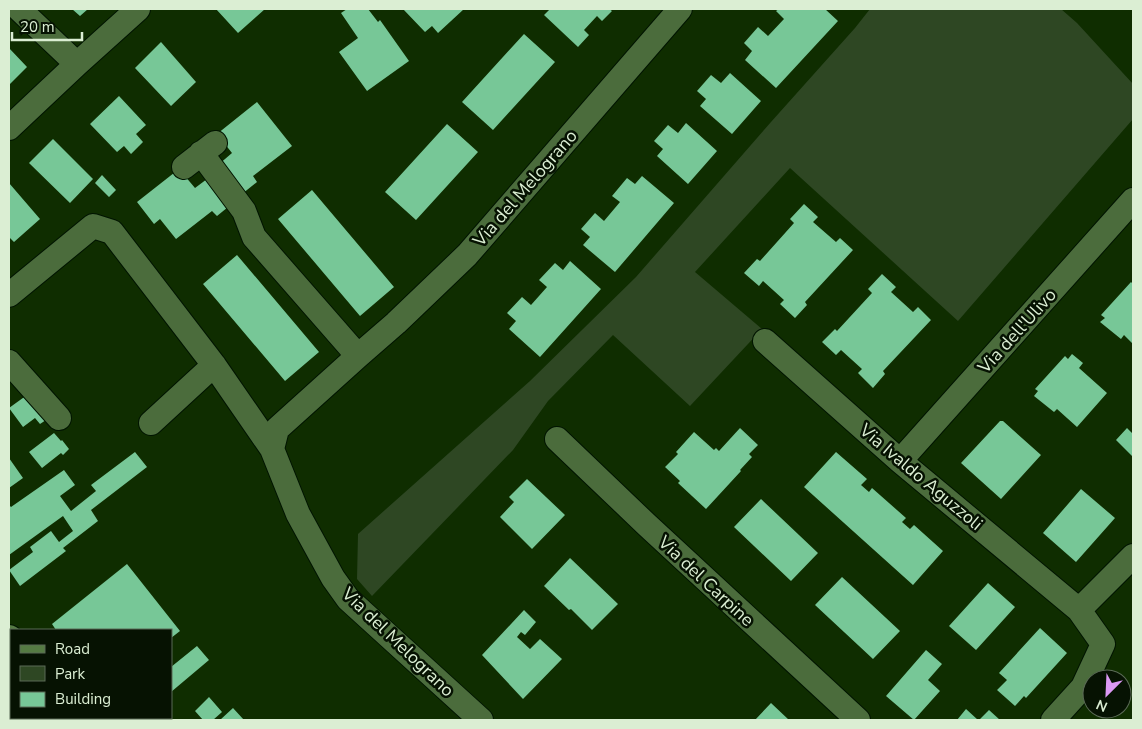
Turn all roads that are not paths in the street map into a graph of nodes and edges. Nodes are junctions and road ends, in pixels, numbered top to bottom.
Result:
1 (19, 9) edge
2 (138, 9) edge
3 (680, 9) edge
4 (77, 64) junction
5 (9, 128) edge
6 (200, 154) dead end
7 (1133, 200) edge
8 (9, 295) edge
9 (765, 341) dead end
10 (358, 356) junction
11 (9, 362) edge
12 (214, 366) junction
13 (59, 418) dead end
14 (151, 423) dead end
15 (557, 439) dead end
16 (272, 449) junction
17 (900, 461) junction
18 (1133, 556) edge
19 (1079, 610) junction
20 (481, 720) edge
21 (858, 720) edge
22 (1053, 720) edge

1 - 4 street
2 - 4 street
3 - 10 street, Via del Melograno
4 - 5 street
6 - 10 street
7 - 17 street, Via dell'Ulivo
8 - 12 street, Via del Melograno
9 - 17 street, Via Ivaldo Aguzzoli
10 - 16 street, Via del Melograno
11 - 13 street
12 - 14 street
12 - 16 street, Via del Melograno
15 - 21 street, Via del Carpine
16 - 20 street, Via del Melograno
17 - 19 street, Via Ivaldo Aguzzoli
18 - 19 street
19 - 22 street, Via Ivaldo Aguzzoli

